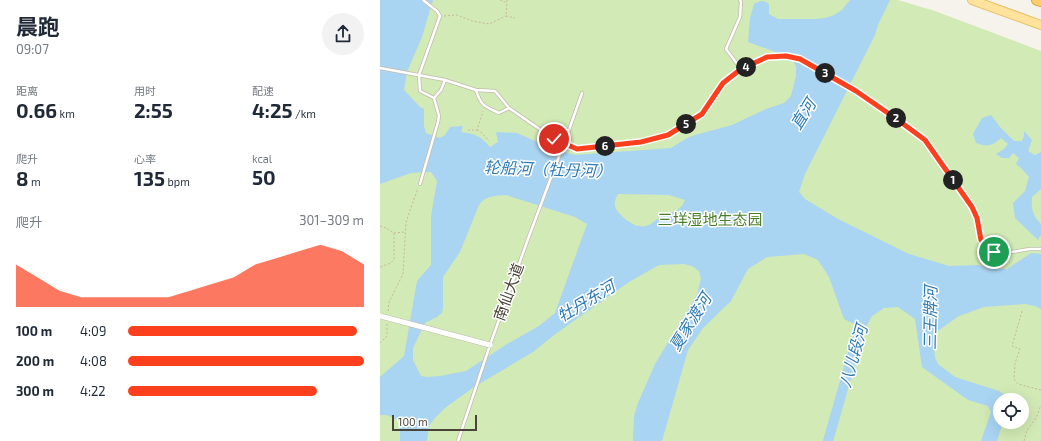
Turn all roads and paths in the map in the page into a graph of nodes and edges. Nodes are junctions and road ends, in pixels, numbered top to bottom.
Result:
1 (423, 0) edge
2 (500, 0) edge
3 (508, 0) edge
4 (740, 0) edge
5 (972, 0) edge
6 (1038, 0) edge
7 (1041, 1) edge
8 (507, 3) junction
9 (437, 11) junction
10 (506, 16) junction
11 (515, 18) dead end
12 (1041, 25) edge
13 (380, 68) edge
14 (741, 69) junction
15 (419, 75) junction
16 (444, 80) junction
17 (476, 90) junction
18 (582, 93) dead end
19 (434, 98) junction
20 (485, 106) junction
21 (510, 108) junction
22 (468, 130) dead end
23 (477, 130) junction
24 (489, 141) dead end
25 (420, 184) joint
26 (380, 226) edge
27 (405, 232) junction
28 (394, 233) junction
29 (1041, 249) edge
30 (380, 267) edge
31 (1022, 311) dead end
32 (380, 316) edge
33 (387, 316) dead end
34 (387, 323) dead end
35 (380, 343) edge
36 (490, 345) junction
37 (1041, 390) edge
38 (1041, 405) edge
39 (458, 441) edge
40 (1024, 441) edge

1 - 9 lane
2 - 8 path
3 - 8 path
4 - 14 lane
5 - 12 main road
6 - 7 highway
8 - 10 path
9 - 10 path
9 - 15 lane
10 - 11 path
13 - 15 lane
14 - 21 lane
14 - 29 lane
15 - 16 lane
15 - 19 lane
16 - 17 lane
16 - 19 lane
17 - 20 lane
17 - 21 lane
18 - 36 lane, 南仙大道, bridge
19 - 25 lane
20 - 21 lane
20 - 23 path
22 - 23 path
23 - 24 path
25 - 27 path
26 - 28 path
27 - 28 path
27 - 33 path
28 - 30 path
31 - 37 path
32 - 36 street, bridge
34 - 35 path
36 - 39 lane, 南仙大道
38 - 40 path

